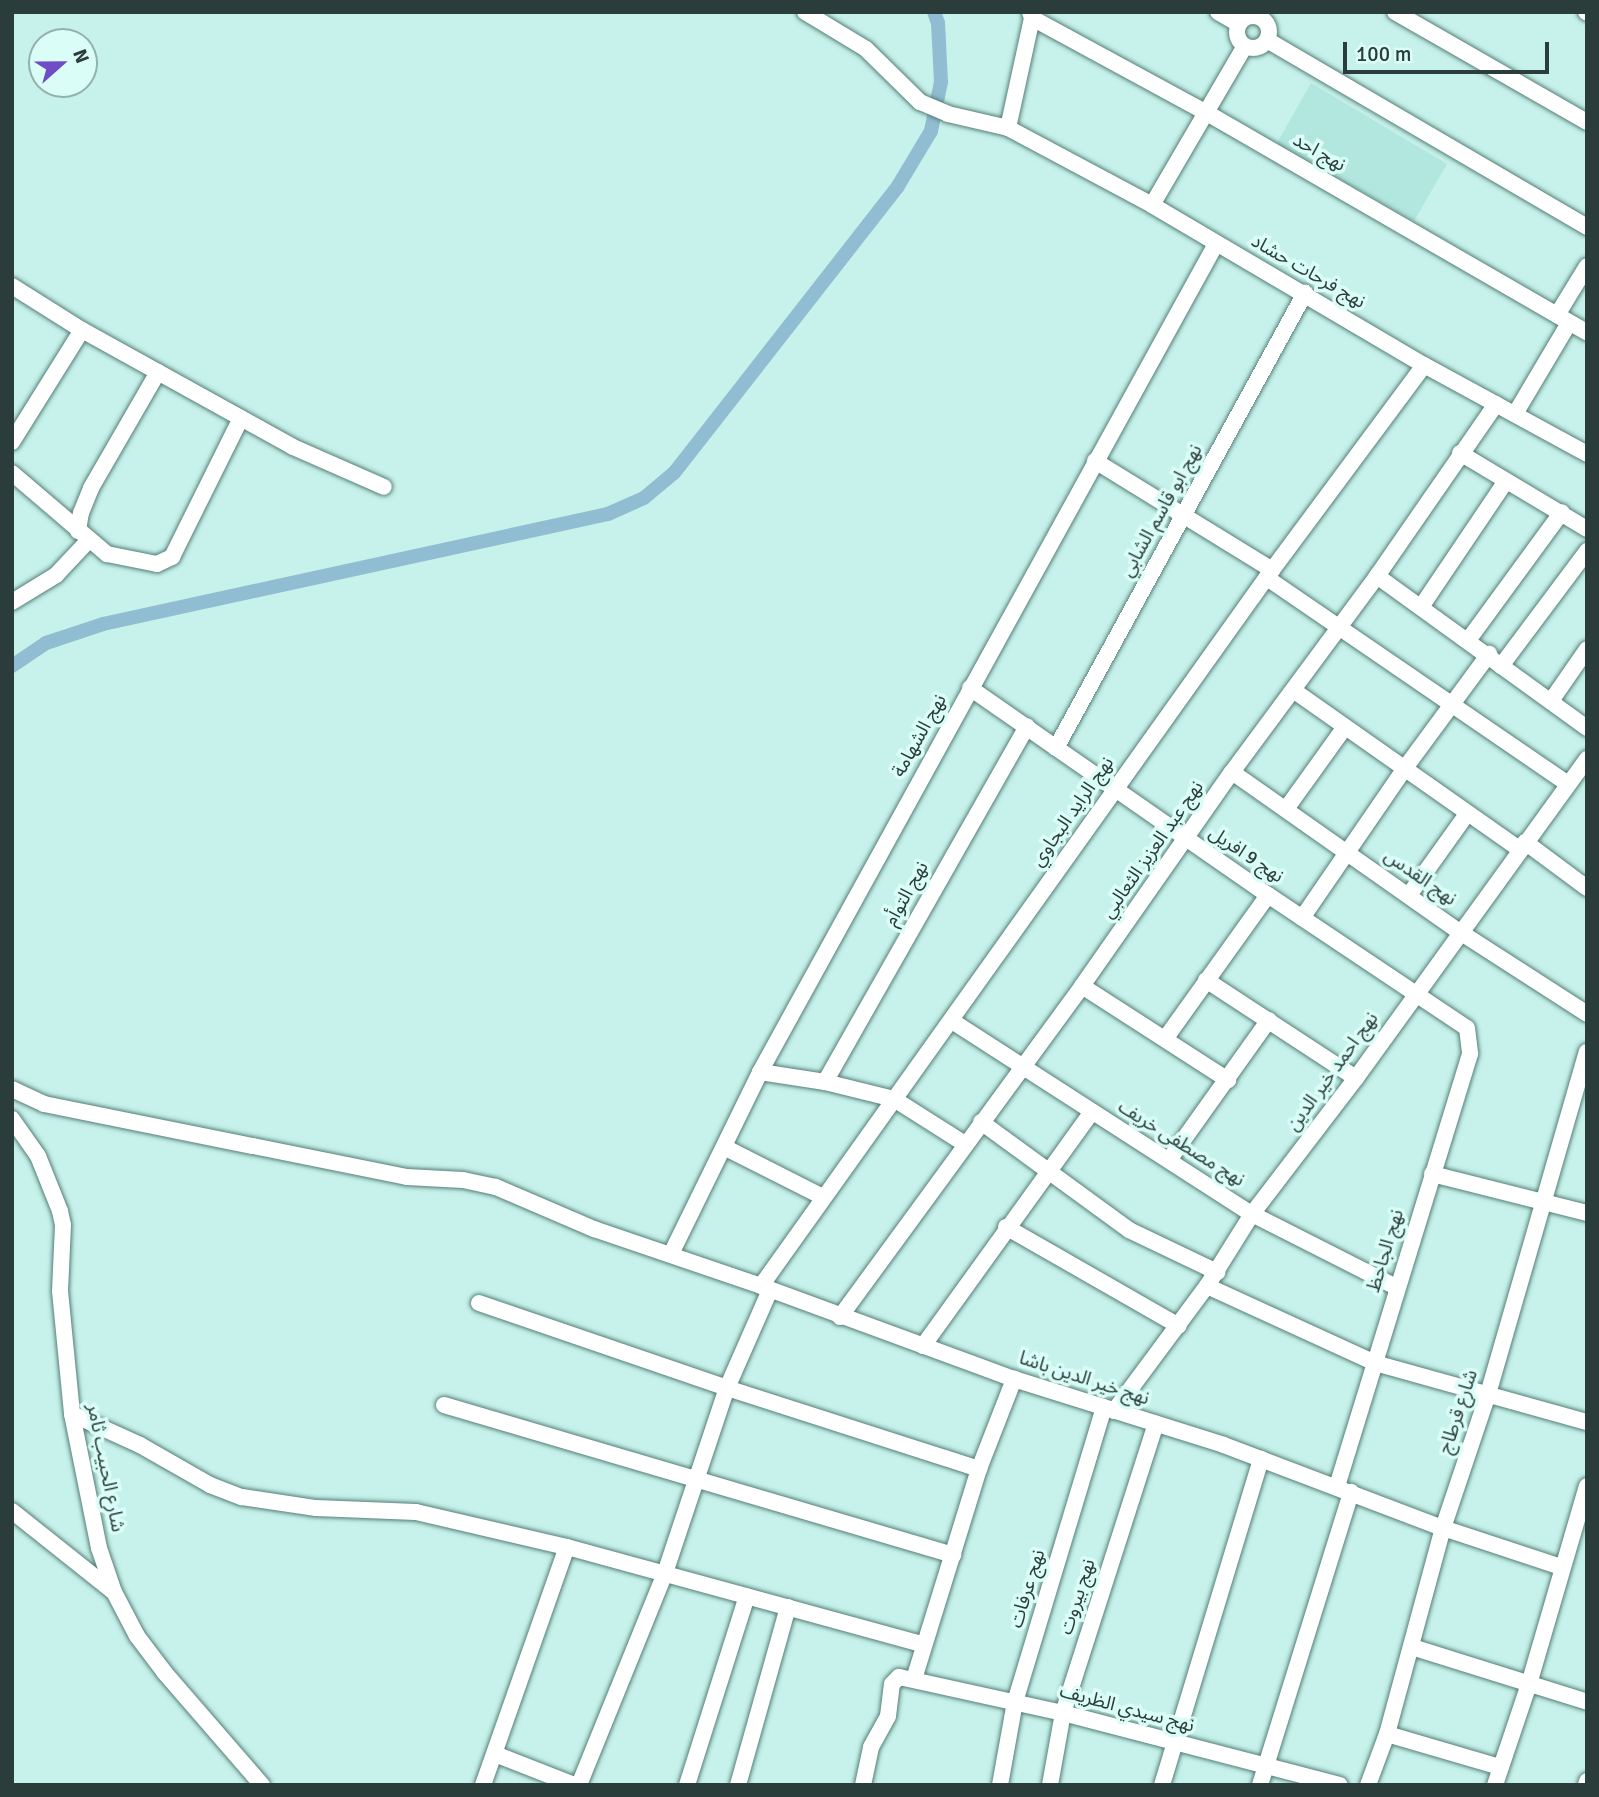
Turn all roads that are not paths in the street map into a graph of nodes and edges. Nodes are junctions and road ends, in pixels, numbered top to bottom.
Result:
1 (805, 12) edge
2 (1218, 12) edge
3 (1395, 12) edge
4 (1031, 15) edge
5 (1262, 15) edge
6 (1239, 24) junction
7 (1267, 40) junction
8 (1245, 46) junction
9 (1207, 113) junction
10 (1587, 122) edge
11 (1008, 128) junction
12 (1152, 205) junction
13 (1587, 226) edge
14 (1216, 244) junction
15 (1587, 266) edge
16 (12, 286) edge
17 (1305, 293) junction
18 (1563, 319) junction
19 (82, 330) junction
20 (1587, 332) edge
21 (1424, 365) junction
22 (158, 372) junction
23 (1496, 404) junction
24 (1515, 414) junction
25 (241, 418) junction
26 (12, 442) edge
27 (1460, 453) junction
28 (1587, 454) edge
29 (1095, 461) junction
30 (12, 473) edge
31 (1506, 481) junction
32 (384, 487) dead end
33 (1562, 512) junction
34 (1183, 517) junction
35 (1587, 529) edge
36 (83, 536) junction
37 (1587, 551) edge
38 (1269, 574) junction
39 (1377, 576) junction
40 (12, 602) edge
41 (1421, 607) junction
42 (1337, 629) junction
43 (1469, 639) junction
44 (1587, 649) edge
45 (1495, 660) junction
46 (970, 688) junction
47 (1293, 690) junction
48 (1551, 701) junction
49 (1455, 705) junction
50 (1027, 726) junction
51 (1345, 727) junction
52 (1587, 728) edge
53 (1056, 748) junction
54 (1587, 759) edge
55 (1405, 768) junction
56 (1232, 772) junction
57 (1568, 784) junction
58 (1115, 788) junction
59 (1286, 809) junction
60 (1467, 814) junction
61 (1187, 840) junction
62 (1522, 845) junction
63 (1346, 852) junction
64 (1587, 888) edge
65 (1268, 895) junction
66 (1409, 895) junction
67 (1302, 918) junction
68 (1460, 932) junction
69 (1206, 980) junction
70 (1082, 986) junction
71 (1415, 995) junction
72 (1587, 1014) edge
73 (1269, 1020) junction
74 (952, 1021) junction
75 (1467, 1028) joint
76 (1165, 1039) junction
77 (1587, 1052) edge
78 (1021, 1067) junction
79 (761, 1072) junction
80 (1356, 1078) junction
81 (1228, 1080) junction
82 (825, 1083) junction
83 (12, 1089) edge
84 (894, 1099) junction
85 (1091, 1113) junction
86 (12, 1119) edge
87 (981, 1122) junction
88 (965, 1144) junction
89 (724, 1147) junction
90 (1170, 1160) junction
91 (1046, 1171) junction
92 (1432, 1174) junction
93 (823, 1197) junction
94 (1542, 1202) junction
95 (1587, 1213) edge
96 (1252, 1214) junction
97 (1006, 1227) junction
98 (671, 1254) junction
99 (1217, 1272) junction
100 (1207, 1286) junction
101 (1396, 1287) junction
102 (766, 1288) junction
103 (480, 1303) dead end
104 (840, 1317) junction
105 (1179, 1326) junction
106 (923, 1346) junction
107 (1375, 1363) junction
108 (1014, 1379) junction
109 (727, 1388) junction
110 (1488, 1394) junction
111 (444, 1405) dead end
112 (1109, 1409) junction
113 (72, 1414) junction
114 (1587, 1422) edge
115 (1156, 1424) junction
116 (1261, 1459) junction
117 (979, 1469) junction
118 (695, 1478) junction
119 (1587, 1486) edge
120 (1344, 1489) junction
121 (12, 1511) edge
122 (1443, 1528) junction
123 (567, 1547) junction
124 (953, 1555) junction
125 (1561, 1567) junction
126 (665, 1573) junction
127 (114, 1592) junction
128 (747, 1596) junction
129 (788, 1607) junction
130 (922, 1644) junction
131 (1412, 1647) junction
132 (908, 1678) junction
133 (1529, 1684) junction
134 (1015, 1702) junction
135 (1587, 1702) edge
136 (1063, 1713) junction
137 (1387, 1734) junction
138 (1173, 1743) junction
139 (495, 1754) junction
140 (1265, 1766) junction
141 (1500, 1767) junction
142 (262, 1785) edge
143 (483, 1785) edge
144 (576, 1785) edge
145 (687, 1785) edge
146 (738, 1785) edge
147 (863, 1785) edge
148 (1000, 1785) edge
149 (1050, 1785) edge
150 (1162, 1785) edge
151 (1260, 1785) edge
152 (1340, 1785) edge
153 (1368, 1785) edge
154 (1495, 1785) edge

1 - 11 street, نهج فرحات حشاد
2 - 6 street
3 - 10 street
4 - 9 street, نهج احد
4 - 11 street
5 - 6 street
5 - 7 street
6 - 8 street
7 - 8 street
7 - 13 street
8 - 9 street
9 - 12 street
9 - 18 street, نهج احد
11 - 12 street, نهج فرحات حشاد
12 - 14 street, نهج فرحات حشاد
14 - 17 street, نهج فرحات حشاد
14 - 29 street, نهج الشهامة
15 - 18 street
16 - 19 street
17 - 21 street, نهج فرحات حشاد
17 - 34 street, نهج ابو قاسم الشابي
18 - 20 street, نهج احد
18 - 24 street
19 - 22 street
19 - 26 street
21 - 23 street, نهج فرحات حشاد
21 - 38 street, نهج الرايد البجاوي
22 - 25 street
22 - 36 street
23 - 24 street, نهج فرحات حشاد
23 - 27 street, نهج عبد العزيز الثعالبي
24 - 28 street, نهج فرحات حشاد
25 - 32 street
25 - 36 street
27 - 31 street
27 - 39 street, نهج عبد العزيز الثعالبي
29 - 34 street
29 - 46 street, نهج الشهامة
30 - 36 street
31 - 33 street
31 - 41 street
33 - 35 street
33 - 43 street
34 - 38 street
34 - 53 street, نهج ابو قاسم الشابي
36 - 40 street
37 - 45 street
38 - 42 street
38 - 58 street, نهج الرايد البجاوي
39 - 41 street
39 - 42 street, نهج عبد العزيز الثعالبي
41 - 43 street
42 - 47 street, نهج عبد العزيز الثعالبي
42 - 49 street
43 - 45 street
44 - 48 street
45 - 48 street
45 - 49 street
46 - 50 street, نهج 9 افريل
46 - 79 street, نهج الشهامة
47 - 51 street
47 - 56 street, نهج عبد العزيز الثعالبي
48 - 52 street
49 - 55 street
49 - 57 street
50 - 53 street, نهج 9 افريل
50 - 82 street, نهج التوأم
51 - 55 street
51 - 59 street
53 - 58 street, نهج 9 افريل
54 - 57 street, نهج احمد خير الدين
55 - 60 street
55 - 63 street
56 - 59 street, نهج القدس
56 - 61 street, نهج عبد العزيز الثعالبي
57 - 62 street, نهج احمد خير الدين
58 - 61 street, نهج 9 افريل
58 - 74 street, نهج الرايد البجاوي
59 - 63 street, نهج القدس
60 - 62 street
60 - 66 street
61 - 65 street, نهج 9 افريل
61 - 70 street, نهج عبد العزيز الثعالبي
62 - 64 street
62 - 68 street, نهج احمد خير الدين
63 - 66 street, نهج القدس
63 - 67 street
65 - 67 street, نهج 9 افريل
65 - 69 street
66 - 68 street, نهج القدس
67 - 71 street, نهج 9 افريل
68 - 71 street, نهج احمد خير الدين
68 - 72 street, نهج القدس
69 - 73 street
69 - 76 street
70 - 76 street
70 - 78 street, نهج عبد العزيز الثعالبي
71 - 75 street, نهج 9 افريل
71 - 80 street, نهج احمد خير الدين
73 - 80 street
73 - 81 street
74 - 78 street, نهج مصطفى خريف
74 - 84 street, نهج الرايد البجاوي
75 - 92 street, نهج الجاحظ
76 - 81 street
77 - 94 street, شارع قرطاج
78 - 85 street, نهج مصطفى خريف
78 - 87 street, نهج عبد العزيز الثعالبي
79 - 82 street
79 - 89 street, نهج الشهامة
80 - 96 street, نهج احمد خير الدين
81 - 90 street
82 - 84 street
83 - 98 street, نهج خير الدين باشا
84 - 88 street
84 - 93 street, نهج الرايد البجاوي
85 - 90 street, نهج مصطفى خريف
85 - 91 street
86 - 113 street, شارع الحبيب ثامر
87 - 88 street, نهج عبد العزيز الثعالبي
87 - 91 street
88 - 104 street, نهج عبد العزيز الثعالبي
89 - 93 street
89 - 98 street, نهج الشهامة
90 - 96 street, نهج مصطفى خريف
91 - 97 street
91 - 99 street
92 - 94 street
92 - 101 street, نهج الجاحظ
93 - 102 street, نهج الرايد البجاوي
94 - 95 street
94 - 110 street, شارع قرطاج
96 - 99 street, نهج احمد خير الدين
96 - 101 street, نهج مصطفى خريف
97 - 105 street
97 - 106 street
98 - 102 street, نهج خير الدين باشا
99 - 100 street, نهج احمد خير الدين
100 - 105 street, نهج احمد خير الدين
100 - 107 street
101 - 107 street, نهج الجاحظ
102 - 104 street, نهج خير الدين باشا
102 - 109 street, نهج الرايد البجاوي
103 - 109 street
104 - 106 street, نهج خير الدين باشا
105 - 112 street, نهج احمد خير الدين
106 - 108 street, نهج خير الدين باشا
107 - 110 street
107 - 120 street, نهج الجاحظ
108 - 112 street, نهج خير الدين باشا
108 - 117 street
109 - 117 street
109 - 118 street, نهج الرايد البجاوي
110 - 114 street
110 - 122 street, شارع قرطاج
111 - 118 street
112 - 115 street, نهج خير الدين باشا
112 - 134 street, نهج عرفات
113 - 123 street
113 - 127 street, شارع الحبيب ثامر
115 - 116 street, نهج خير الدين باشا
115 - 136 street, نهج بيروت
116 - 120 street, نهج خير الدين باشا
116 - 138 street
117 - 124 street
118 - 124 street
118 - 126 street, نهج الرايد البجاوي
119 - 125 street
120 - 122 street, نهج خير الدين باشا
120 - 140 street, نهج الجاحظ
121 - 127 street
122 - 125 street, نهج خير الدين باشا
122 - 131 street, شارع قرطاج
123 - 126 street
123 - 139 street
124 - 130 street
125 - 133 street
126 - 128 street
126 - 144 street, نهج الرايد البجاوي
127 - 142 street, شارع الحبيب ثامر
128 - 129 street
128 - 145 street
129 - 130 street
129 - 146 street
130 - 132 street
131 - 133 street
131 - 137 street, شارع قرطاج
132 - 134 street, نهج سيدي الظريف
132 - 147 street
133 - 135 street
133 - 141 street
134 - 136 street, نهج سيدي الظريف
134 - 148 street, نهج عرفات
136 - 138 street, نهج سيدي الظريف
136 - 149 street, نهج بيروت
137 - 141 street
137 - 153 street, شارع قرطاج
138 - 140 street, نهج سيدي الظريف
138 - 150 street
139 - 143 street
139 - 144 street
140 - 151 street, نهج الجاحظ
140 - 152 street, نهج سيدي الظريف
141 - 154 street

